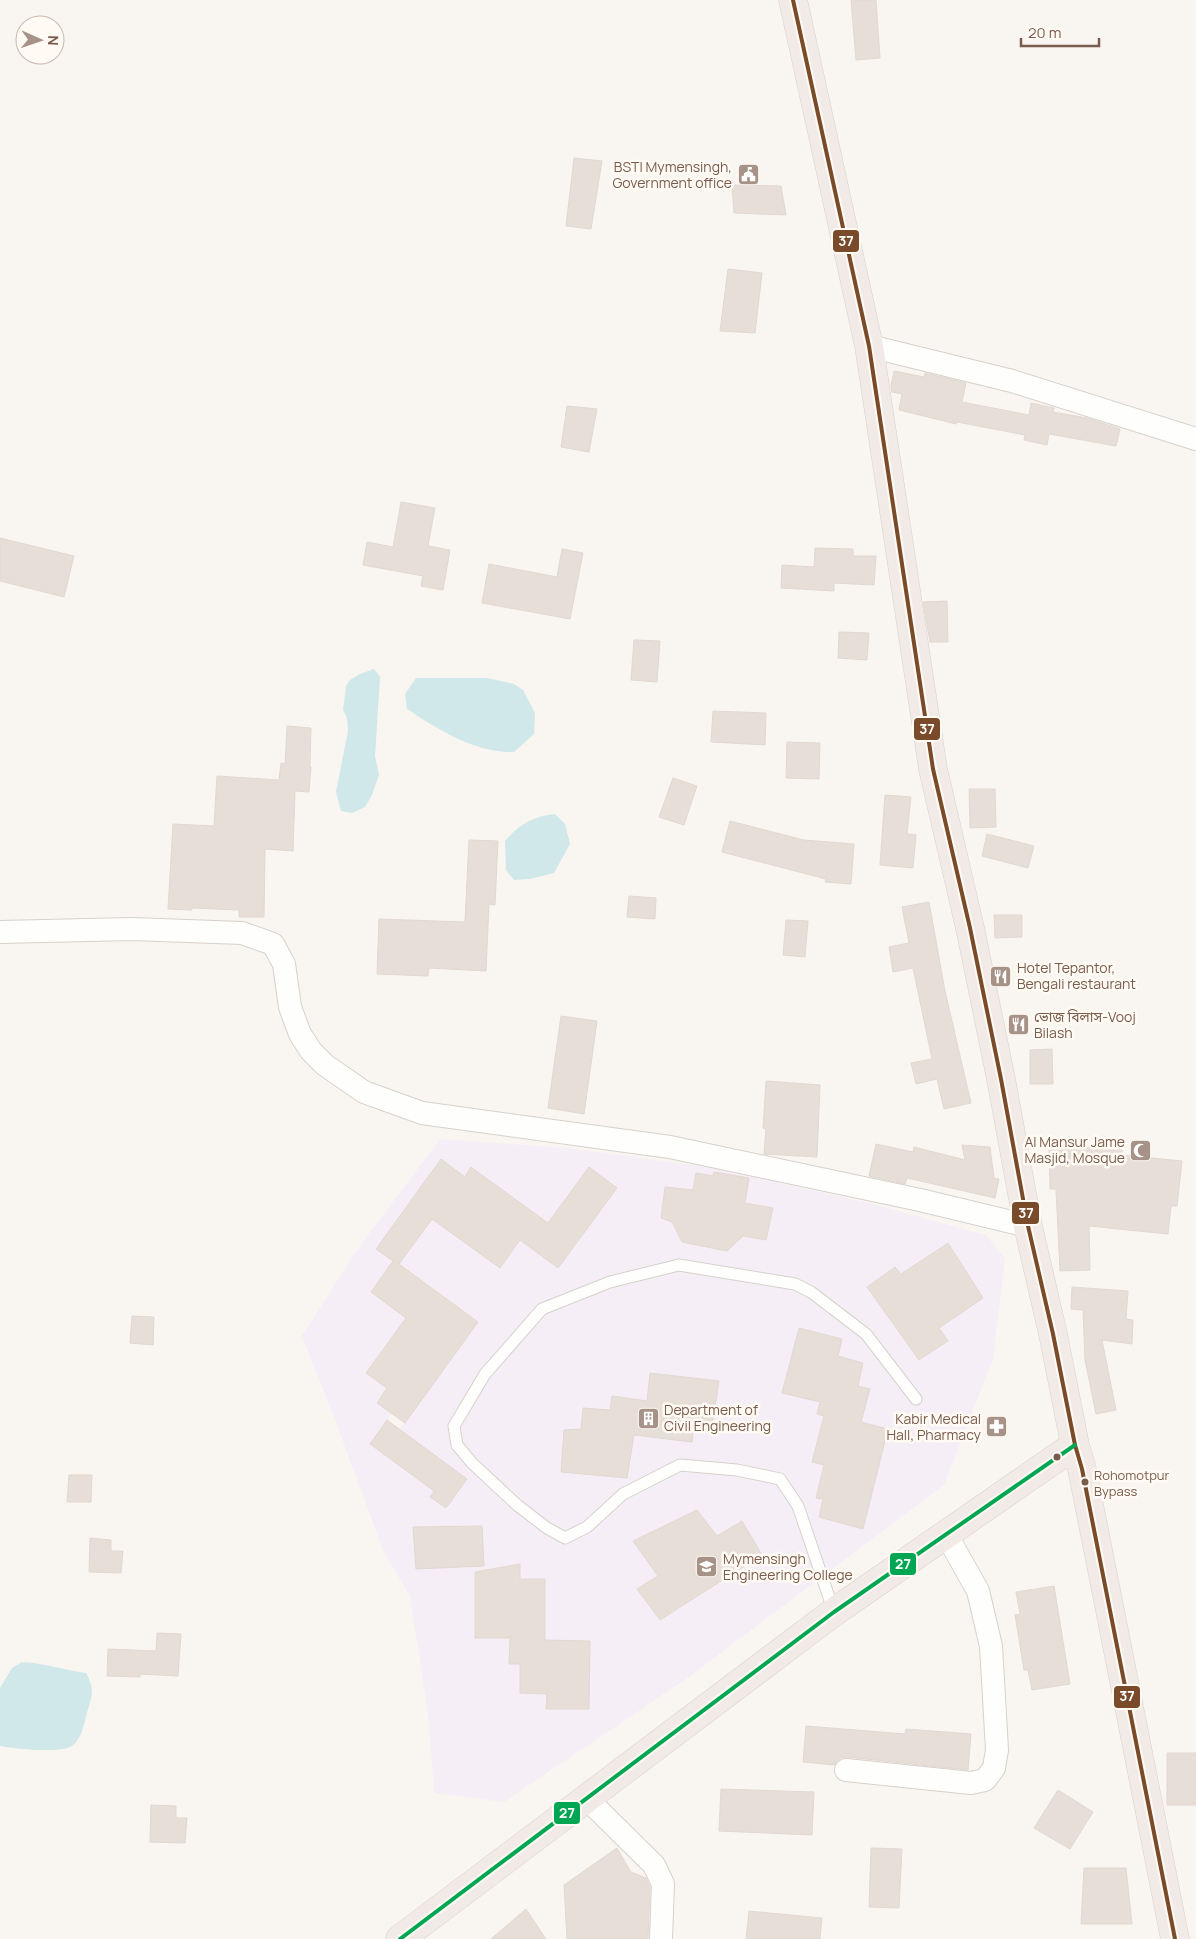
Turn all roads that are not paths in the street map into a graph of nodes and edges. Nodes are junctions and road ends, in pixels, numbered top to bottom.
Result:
1 (793, 0) edge
2 (869, 346) junction
3 (1196, 439) edge
4 (0, 932) edge
5 (1028, 1226) junction
6 (916, 1399) dead end
7 (1075, 1445) junction
8 (946, 1534) junction
9 (834, 1612) junction
10 (846, 1770) dead end
11 (587, 1798) junction
12 (400, 1939) edge
13 (661, 1939) edge
14 (1174, 1939) edge

1 - 2 highway
2 - 3 street
2 - 5 highway
4 - 5 street
5 - 7 highway
6 - 9 lane
7 - 8 highway
7 - 14 highway
8 - 9 highway
8 - 10 street
9 - 11 highway
11 - 12 highway
11 - 13 street

